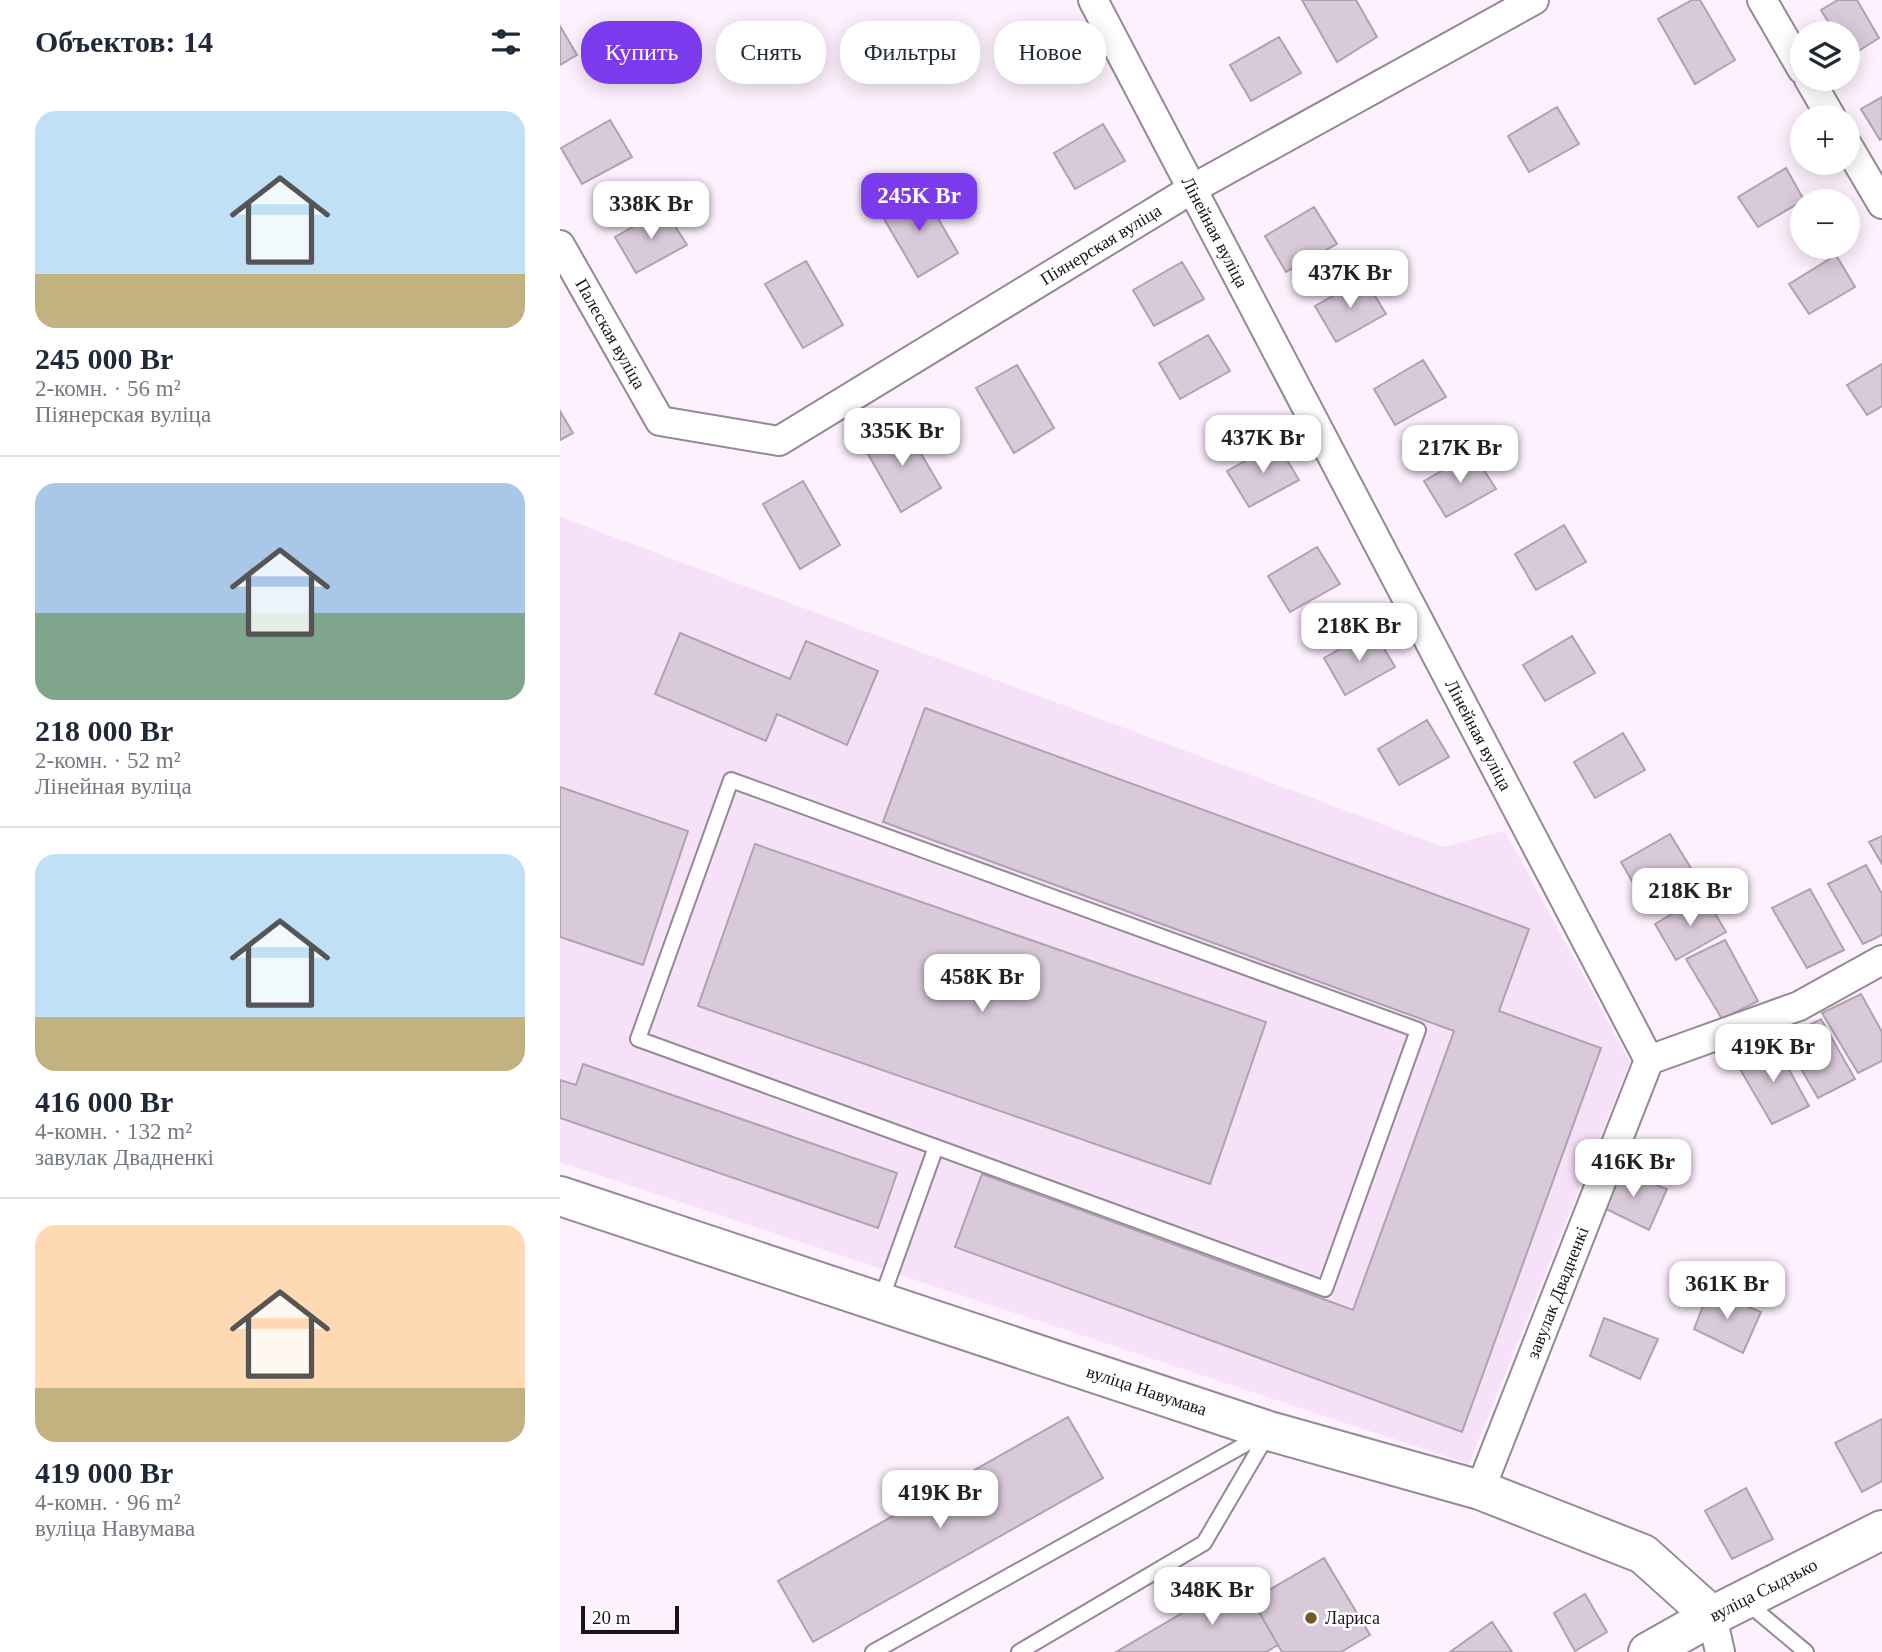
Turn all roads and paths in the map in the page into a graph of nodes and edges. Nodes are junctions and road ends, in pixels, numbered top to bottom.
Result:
1 (1093, 0) edge
2 (1534, 0) edge
3 (1762, 0) edge
4 (1790, 48) edge
5 (1860, 166) edge
6 (1192, 189) junction
7 (1882, 204) edge
8 (560, 246) edge
9 (660, 421) joint
10 (1882, 960) edge
11 (1649, 1060) junction
12 (936, 1147) junction
13 (561, 1197) edge
14 (880, 1301) junction
15 (1269, 1431) junction
16 (1480, 1490) junction
17 (1882, 1530) edge
18 (1725, 1623) edge
19 (873, 1652) edge
20 (1019, 1652) edge
21 (1648, 1652) edge
22 (1806, 1652) edge

1 - 6 street, Лінейная вуліца
2 - 6 street, Піянерская вуліца
3 - 4 street
5 - 7 street
6 - 9 street, Піянерская вуліца
6 - 11 street, Лінейная вуліца
8 - 9 street, Палеская вуліца
10 - 11 street
11 - 16 street, завулак Двадненкі
12 - 12 lane
12 - 14 lane
13 - 14 street, вуліца Навумава
14 - 15 street, вуліца Навумава
15 - 16 street, вуліца Навумава
15 - 19 lane
15 - 20 lane
16 - 18 street, вуліца Навумава
17 - 18 street, вуліца Сыдзько
18 - 21 street, вуліца Сыдзько
18 - 22 lane

